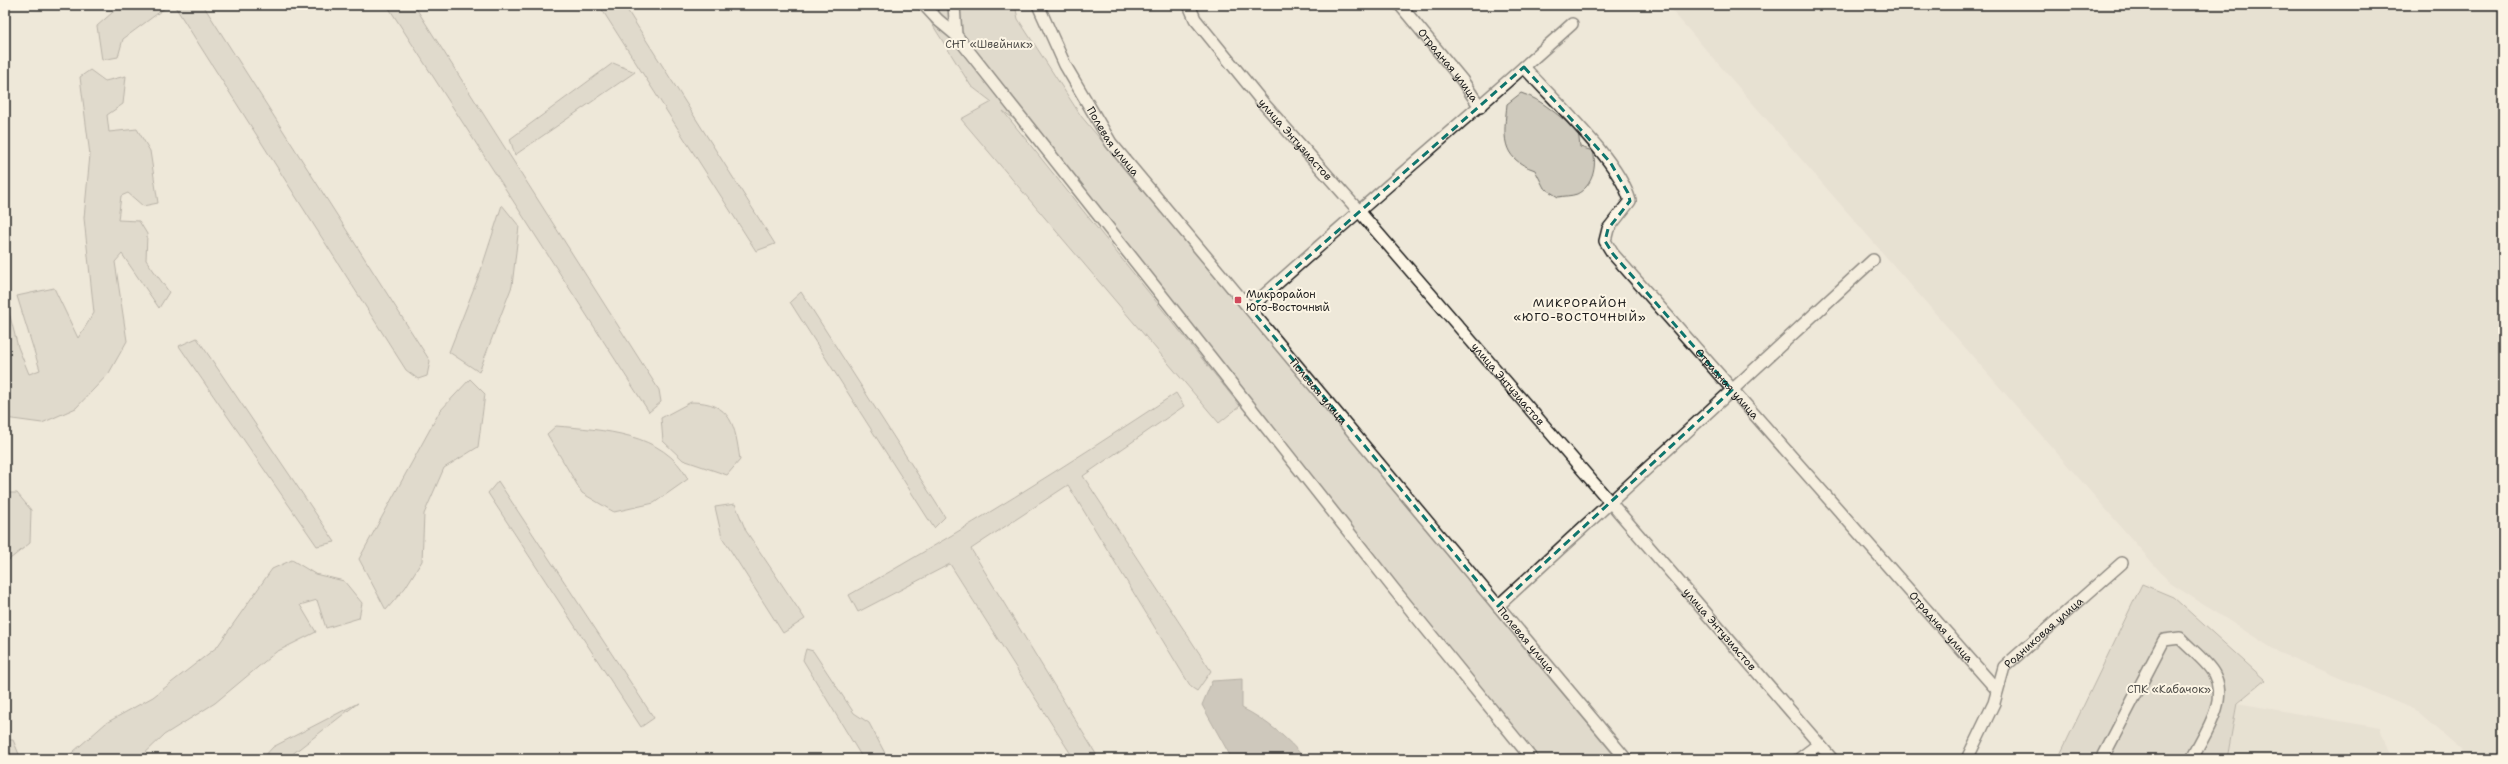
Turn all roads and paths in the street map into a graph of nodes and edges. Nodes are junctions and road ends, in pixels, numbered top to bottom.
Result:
1 (924, 5) edge
2 (954, 5) edge
3 (1038, 5) edge
4 (1189, 5) edge
5 (1400, 5) edge
6 (1572, 24) dead end
7 (956, 35) junction
8 (1524, 67) junction
9 (1480, 107) junction
10 (1358, 210) junction
11 (1873, 260) dead end
12 (1250, 308) junction
13 (1732, 390) junction
14 (1610, 501) junction
15 (2122, 563) dead end
16 (1498, 606) junction
17 (1997, 690) junction
18 (1819, 744) junction
19 (1532, 759) edge
20 (1626, 759) edge
21 (1799, 759) edge
22 (1832, 759) edge
23 (1967, 759) edge
24 (2102, 759) edge
25 (2192, 759) edge

1 - 7 street
2 - 7 street
3 - 12 street, Полевая улица
4 - 10 street, улица Энтузиастов
5 - 9 street, Отрадная улица
6 - 8 street
7 - 19 street
8 - 9 street
8 - 13 street, Отрадная улица
9 - 10 street
10 - 12 street
10 - 14 street, улица Энтузиастов
11 - 13 street
12 - 16 street, Полевая улица
13 - 14 street
13 - 17 street, Отрадная улица
14 - 16 street
14 - 18 street, улица Энтузиастов
15 - 17 street, Родниковая улица
16 - 20 street, Полевая улица
17 - 23 street, Родниковая улица
18 - 21 street
18 - 22 street, улица Энтузиастов
24 - 25 street

